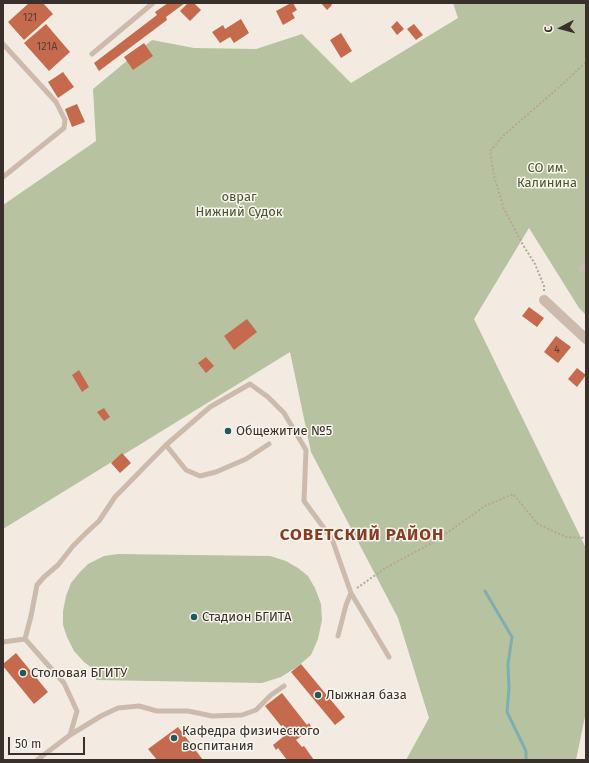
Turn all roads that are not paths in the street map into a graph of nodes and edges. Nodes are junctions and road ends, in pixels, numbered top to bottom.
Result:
1 (153, 3) edge
2 (3, 44) edge
3 (92, 54) dead end
4 (3, 176) edge
5 (586, 263) edge
6 (581, 269) dead end
7 (544, 300) road end
8 (586, 339) edge
9 (269, 444) dead end
10 (166, 445) junction
11 (351, 593) junction
12 (338, 636) dead end
13 (25, 639) junction
14 (3, 642) edge
15 (389, 657) dead end
16 (284, 686) dead end
17 (70, 735) junction
18 (37, 760) edge

1 - 3 lane
2 - 4 lane
5 - 6 lane
7 - 8 street
9 - 10 lane
10 - 11 lane
10 - 13 lane
11 - 12 lane
11 - 15 lane
13 - 14 lane
13 - 17 lane
16 - 17 lane
17 - 18 lane

